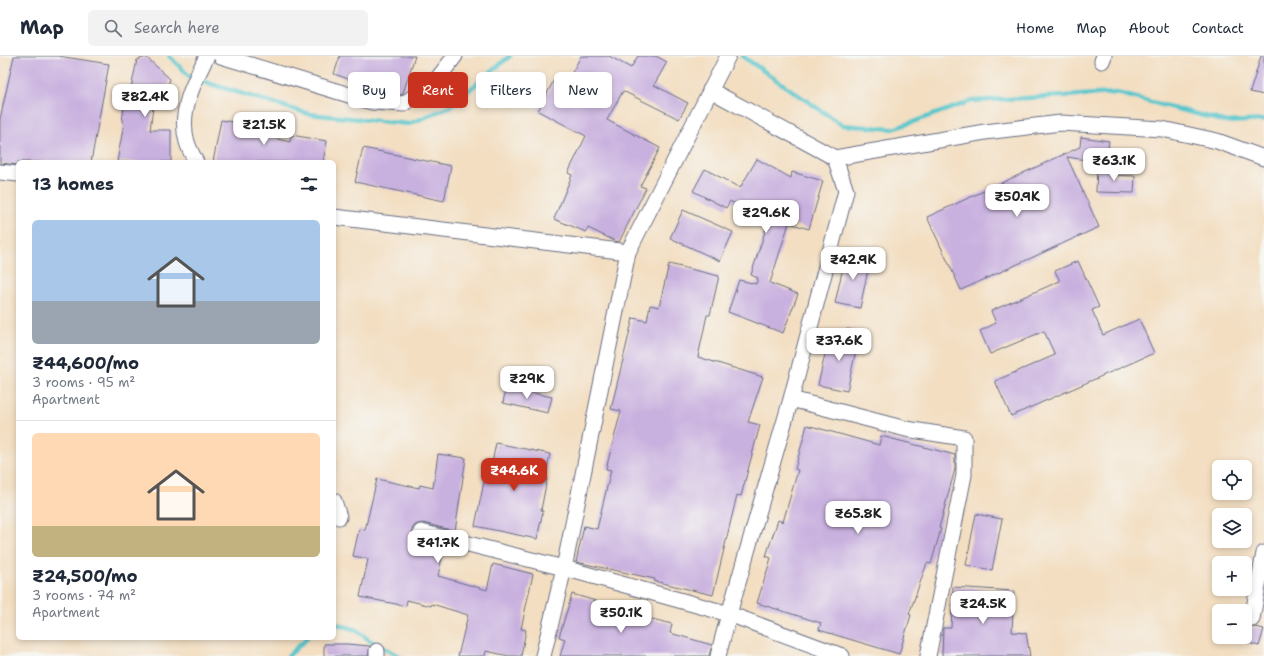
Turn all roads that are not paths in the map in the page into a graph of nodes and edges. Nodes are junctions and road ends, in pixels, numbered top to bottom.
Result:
1 (207, 56) edge
2 (221, 56) edge
3 (455, 56) edge
4 (724, 62) edge
5 (710, 90) junction
6 (835, 158) junction
7 (1264, 158) edge
8 (195, 160) edge
9 (0, 172) edge
10 (16, 174) edge
11 (336, 217) edge
12 (628, 252) junction
13 (791, 399) junction
14 (336, 507) edge
15 (339, 517) dead end
16 (421, 532) dead end
17 (1264, 553) edge
18 (564, 568) junction
19 (729, 614) junction
20 (1252, 619) dead end
21 (544, 656) edge
22 (718, 656) edge
23 (842, 656) edge
24 (928, 656) edge

1 - 8 street
2 - 3 street
4 - 5 street
5 - 6 street
5 - 12 street
6 - 7 street
6 - 13 street
9 - 10 street
11 - 12 street
12 - 18 street
13 - 19 street
13 - 24 street
14 - 15 street
16 - 18 street
17 - 20 street
18 - 19 street
18 - 21 street
19 - 22 street
19 - 23 street

